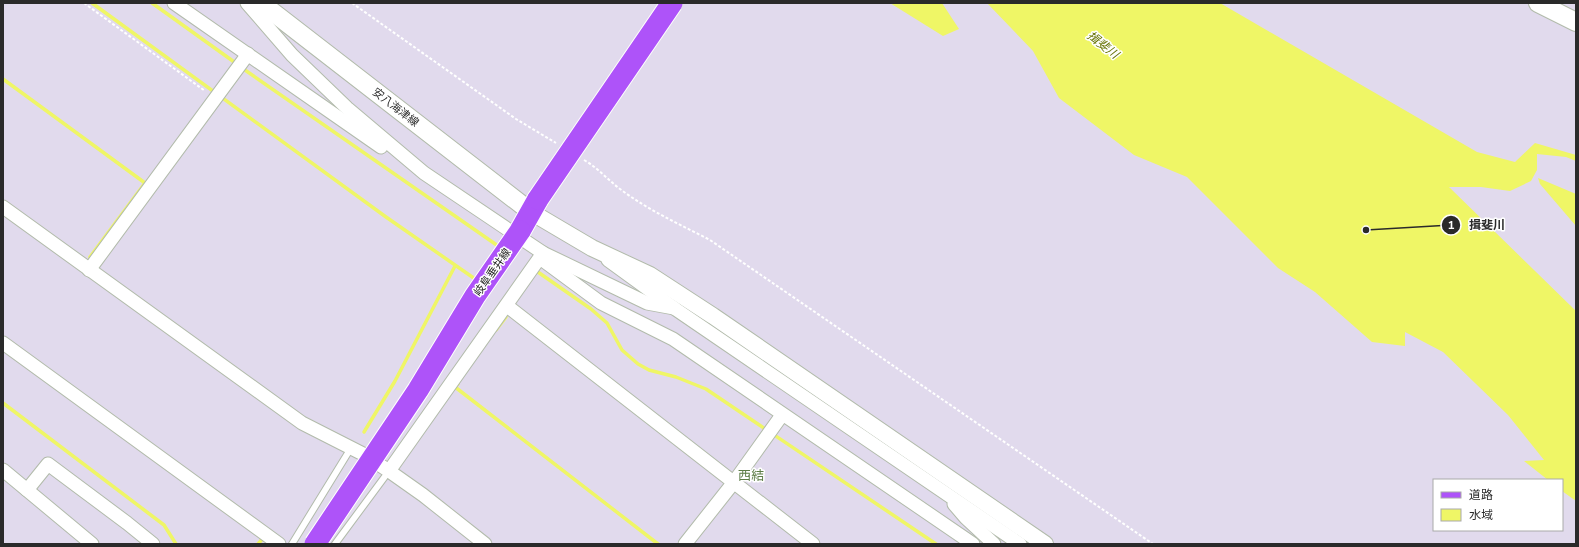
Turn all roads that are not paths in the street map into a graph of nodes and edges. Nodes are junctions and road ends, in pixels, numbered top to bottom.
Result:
1 (174, 3) edge
2 (247, 3) edge
3 (261, 3) edge
4 (672, 3) edge
5 (1538, 3) edge
6 (1576, 22) edge
7 (248, 54) junction
8 (424, 173) junction
9 (535, 205) junction
10 (3, 207) edge
11 (592, 248) junction
12 (543, 253) junction
13 (89, 270) junction
14 (507, 306) junction
15 (674, 308) junction
16 (3, 343) edge
17 (782, 415) junction
18 (351, 448) junction
19 (3, 470) edge
20 (389, 471) junction
21 (734, 482) junction
22 (28, 490) junction
23 (942, 490) junction
24 (92, 544) edge
25 (153, 544) edge
26 (279, 544) edge
27 (292, 544) edge
28 (315, 544) edge
29 (335, 544) edge
30 (486, 544) edge
31 (685, 544) edge
32 (813, 544) edge
33 (973, 544) edge
34 (994, 544) edge
35 (1020, 544) edge
36 (1044, 544) edge

1 - 7 street
2 - 8 street
3 - 9 main road, 安八海津線
4 - 9 main road, 岐阜垂井線, bridge
5 - 6 main road
7 - 8 street
7 - 13 street
8 - 12 street
9 - 11 street
9 - 28 main road, 岐阜垂井線, bridge
10 - 13 street
11 - 15 street
11 - 36 street
12 - 14 street
12 - 15 street
12 - 17 street
13 - 18 street
14 - 20 street
14 - 21 street
15 - 23 street
16 - 26 street
17 - 21 street
17 - 33 street
18 - 20 street
18 - 27 lane
19 - 22 street
20 - 29 lane
20 - 30 street
21 - 31 street
21 - 32 street
22 - 24 street
22 - 25 street
23 - 34 street
23 - 35 street

